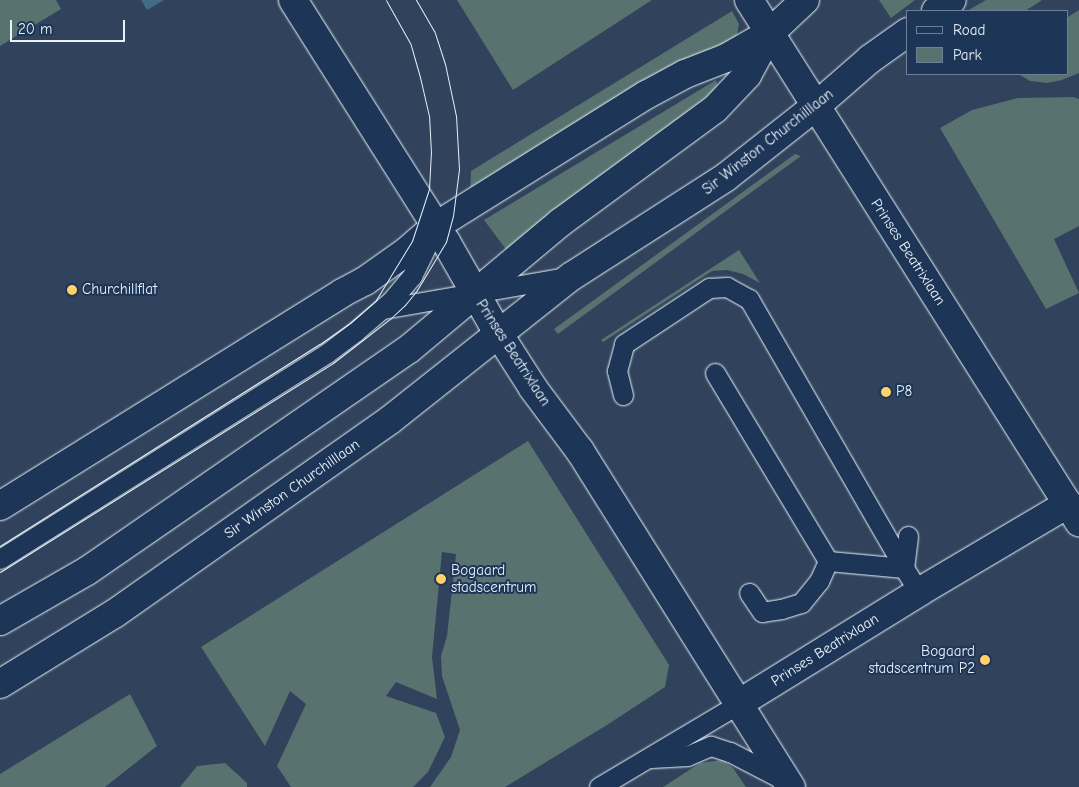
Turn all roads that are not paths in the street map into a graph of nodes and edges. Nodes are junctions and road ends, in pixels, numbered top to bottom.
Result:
1 (293, 0) edge
2 (749, 0) edge
3 (805, 0) edge
4 (952, 0) edge
5 (937, 10) edge
6 (770, 33) junction
7 (906, 33) edge
8 (816, 106) junction
9 (436, 226) junction
10 (572, 276) junction
11 (475, 293) junction
12 (382, 309) junction
13 (498, 333) junction
14 (714, 373) dead end
15 (623, 395) dead end
16 (0, 506) edge
17 (1073, 513) edge
18 (908, 536) dead end
19 (0, 559) edge
20 (828, 561) junction
21 (904, 568) junction
22 (919, 592) junction
23 (749, 593) dead end
24 (0, 621) edge
25 (0, 684) edge
26 (738, 704) junction
27 (647, 758) junction
28 (789, 785) edge
29 (599, 787) edge

1 - 9 street, Prinses Beatrixlaan
2 - 6 street, Prinses Beatrixlaan
3 - 6 street, Sir Winston Churchilllaan
4 - 5 street
6 - 8 street, Prinses Beatrixlaan
6 - 9 street, Sir Winston Churchilllaan
6 - 11 street, Sir Winston Churchilllaan
7 - 8 street, Sir Winston Churchilllaan
8 - 10 street, Sir Winston Churchilllaan
8 - 17 street, Prinses Beatrixlaan
9 - 11 street, Prinses Beatrixlaan
9 - 12 lane, Sir Winston Churchilllaan
9 - 16 street, Sir Winston Churchilllaan
10 - 11 lane, Sir Winston Churchilllaan
10 - 13 street, Sir Winston Churchilllaan
11 - 12 lane, Sir Winston Churchilllaan
11 - 13 street, Prinses Beatrixlaan
11 - 24 street, Sir Winston Churchilllaan
12 - 19 lane, Sir Winston Churchilllaan
13 - 25 street, Sir Winston Churchilllaan
13 - 26 street, Prinses Beatrixlaan
14 - 20 lane
15 - 21 lane
17 - 22 street, Prinses Beatrixlaan
18 - 21 lane
20 - 21 lane
20 - 23 lane
21 - 22 lane
22 - 26 street, Prinses Beatrixlaan
26 - 27 lane
26 - 28 street, Prinses Beatrixlaan
27 - 28 lane
27 - 29 lane

